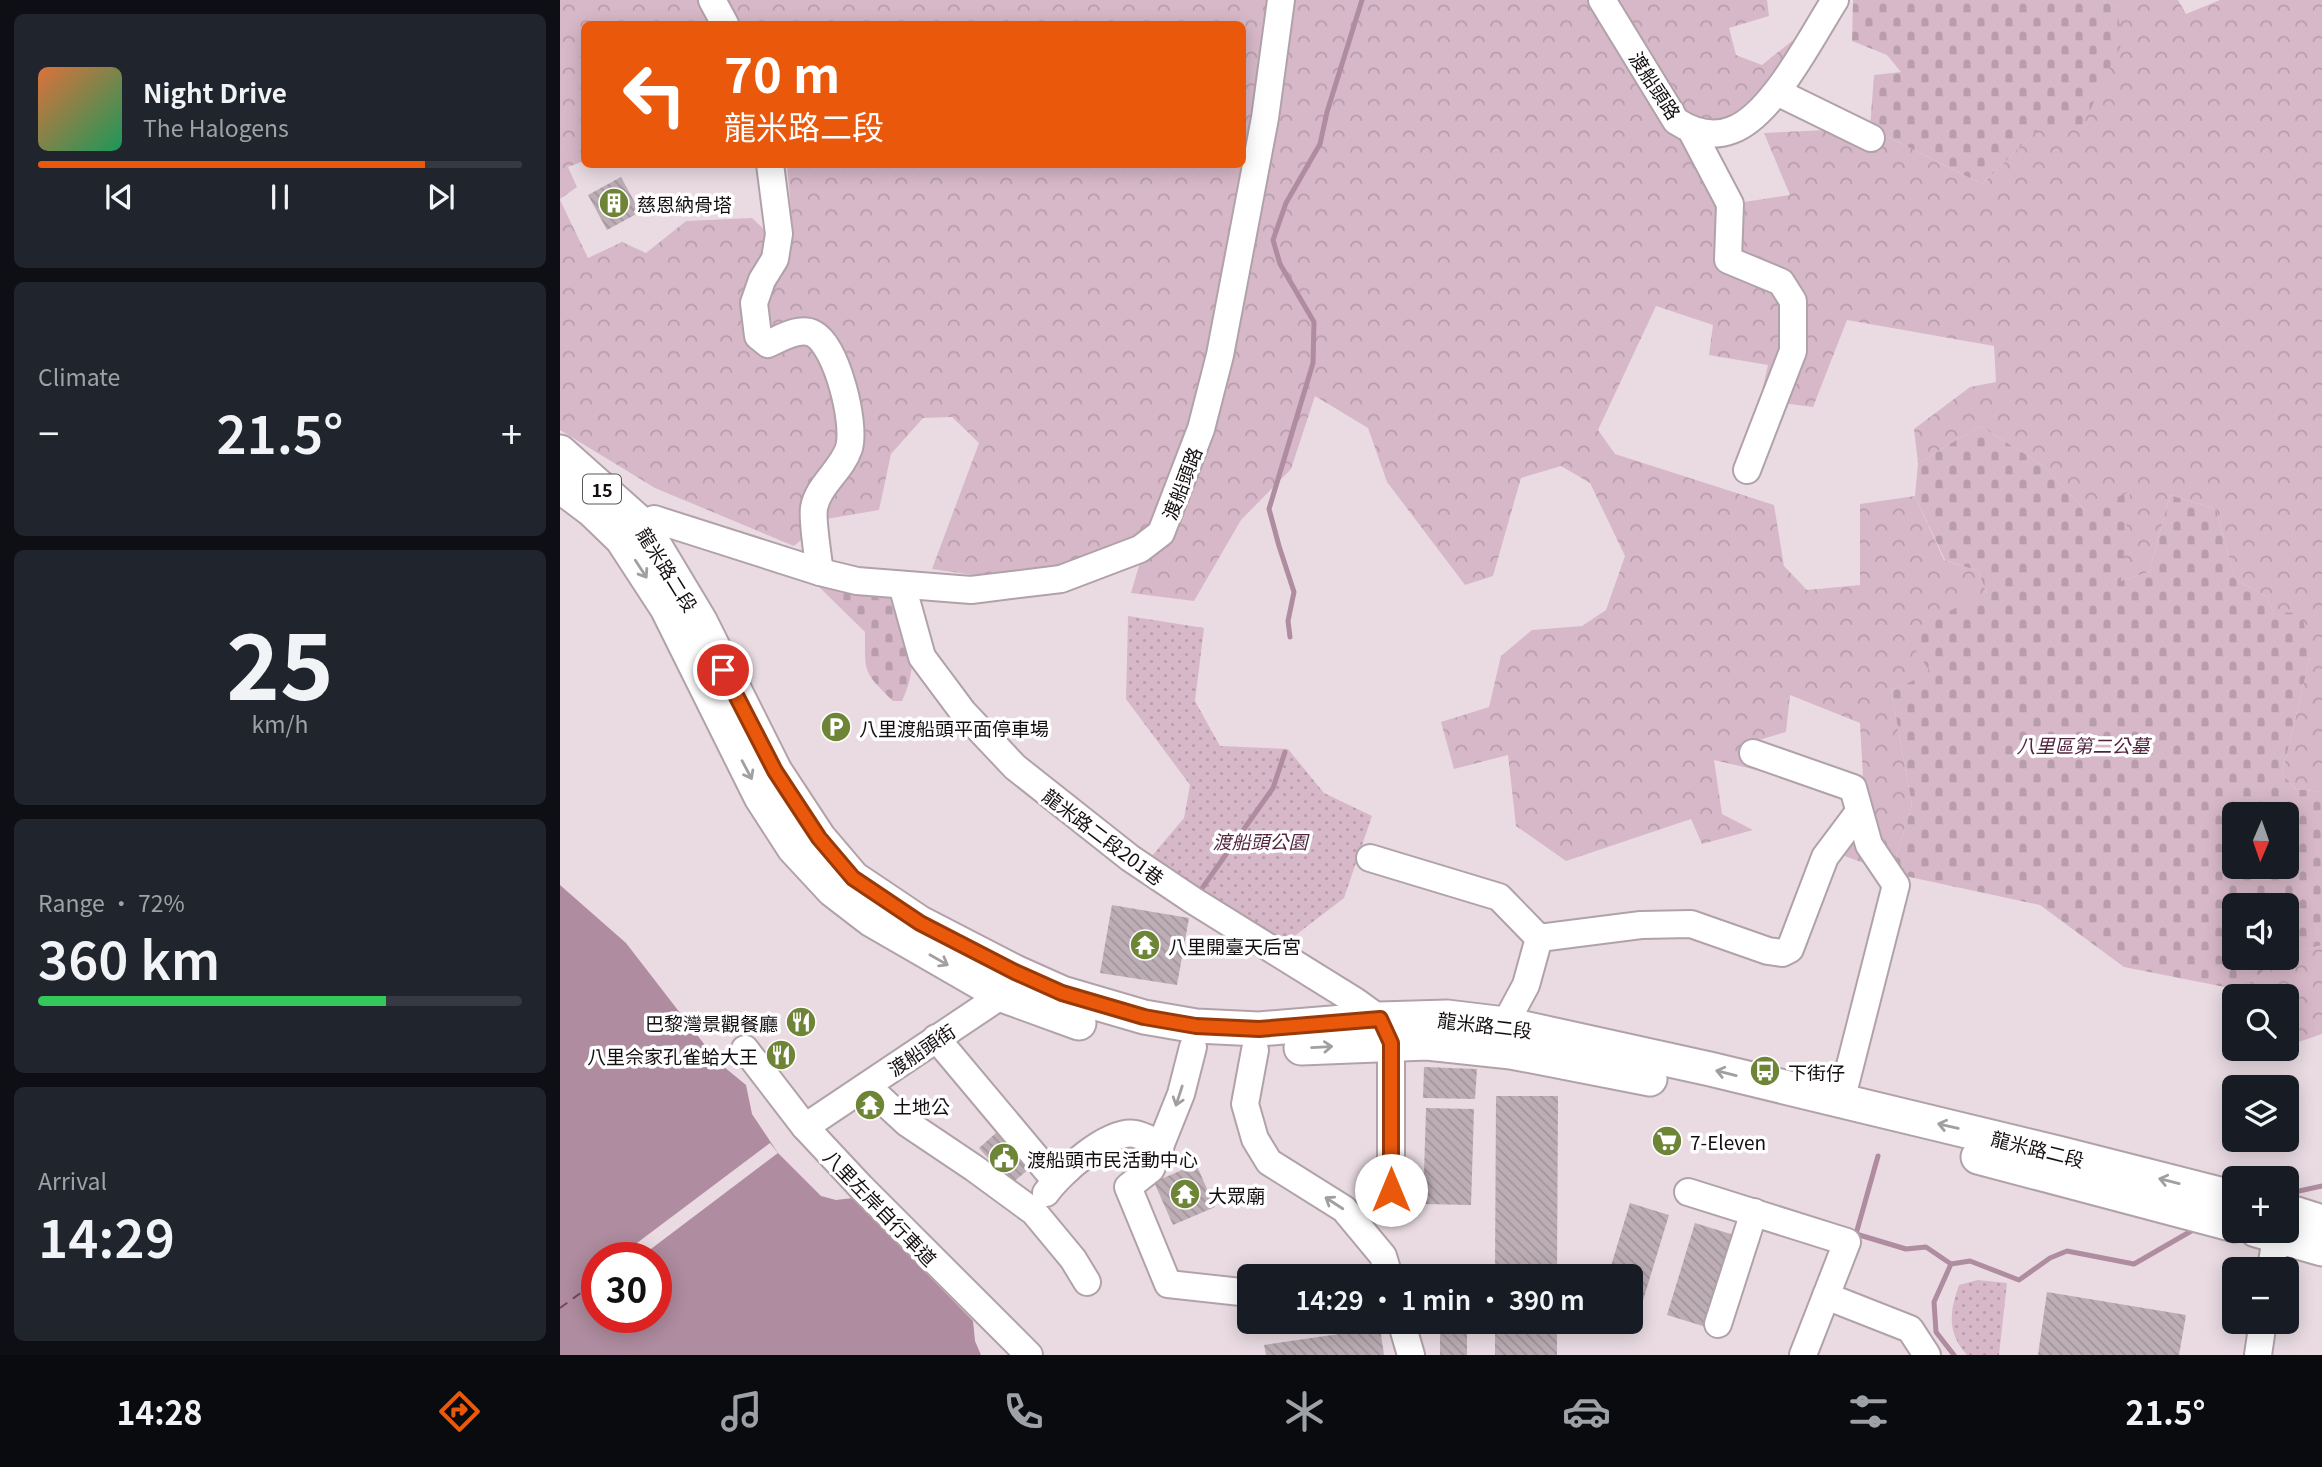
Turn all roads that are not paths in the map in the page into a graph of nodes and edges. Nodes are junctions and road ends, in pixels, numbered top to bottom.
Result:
1 (712, 0) edge
2 (1281, 0) edge
3 (1602, 0) edge
4 (1835, 0) edge
5 (723, 21) edge
6 (1777, 92) junction
7 (1691, 130) junction
8 (1871, 138) dead end
9 (771, 168) edge
10 (560, 452) edge
11 (1747, 470) dead end
12 (560, 486) edge
13 (633, 533) junction
14 (820, 572) junction
15 (902, 585) junction
16 (1753, 753) dead end
17 (1858, 813) junction
18 (1370, 858) dead end
19 (1538, 938) junction
20 (1002, 995) junction
21 (1506, 1024) junction
22 (1386, 1031) junction
23 (936, 1038) junction
24 (1193, 1047) junction
25 (745, 1049) dead end
26 (1255, 1050) junction
27 (867, 1086) junction
28 (1842, 1101) junction
29 (805, 1127) junction
30 (1161, 1144) junction
31 (2027, 1157) junction
32 (1055, 1180) junction
33 (1391, 1190) dead end
34 (1688, 1192) dead end
35 (2222, 1195) edge
36 (1034, 1212) junction
37 (1754, 1212) junction
38 (2222, 1221) edge
39 (2322, 1222) edge
40 (2299, 1224) edge
41 (2299, 1238) edge
42 (2322, 1249) edge
43 (1386, 1264) edge
44 (1087, 1282) dead end
45 (1237, 1292) edge
46 (1826, 1296) junction
47 (1718, 1324) dead end
48 (1405, 1334) edge
49 (2261, 1334) edge
50 (1029, 1355) edge
51 (1411, 1355) edge
52 (1802, 1355) edge
53 (1927, 1355) edge
54 (2258, 1355) edge

1 - 5 street
2 - 15 street, 渡船頭路
3 - 7 street, 渡船頭路
4 - 6 street, 渡船頭路
6 - 7 street, 渡船頭路
6 - 8 street
7 - 11 street
9 - 14 street
10 - 13 main road, 龍米路二段 / 15
12 - 13 main road, 龍米路二段 / 15
13 - 14 street, 渡船頭路
13 -> 20 main road, 龍米路二段 / 15
13 - 22 main road, 龍米路二段 / 15
14 - 15 street, 渡船頭路
15 - 22 street, 龍米路二段201巷
16 - 17 street
17 - 19 street
17 - 28 street
18 - 19 street
19 - 21 street
20 - 23 street, 渡船頭街
20 - 24 main road, 龍米路二段 / 15
21 - 22 main road, 龍米路二段 / 15
28 -> 21 main road, 龍米路二段 / 15
26 -> 22 main road, 龍米路二段 / 15
22 - 31 main road, 龍米路二段 / 15
22 - 33 street
23 - 27 street, 渡船頭街
23 - 32 street
24 - 26 main road, 龍米路二段 / 15
24 -> 30 street
25 - 29 street, 八里左岸自行車道
43 -> 26 street
27 - 29 street, 渡船頭街
27 - 36 street
31 -> 28 main road, 龍米路二段 / 15
29 - 50 street, 八里左岸自行車道
30 - 32 street
30 - 45 street
35 -> 31 main road, 龍米路二段 / 15
31 - 38 main road, 龍米路二段 / 15
32 - 36 street
34 - 37 street
36 - 44 street
37 - 46 street
37 - 47 street
39 - 40 main road
41 - 42 main road
46 - 52 street
46 - 53 street
48 - 51 street
49 - 54 street

